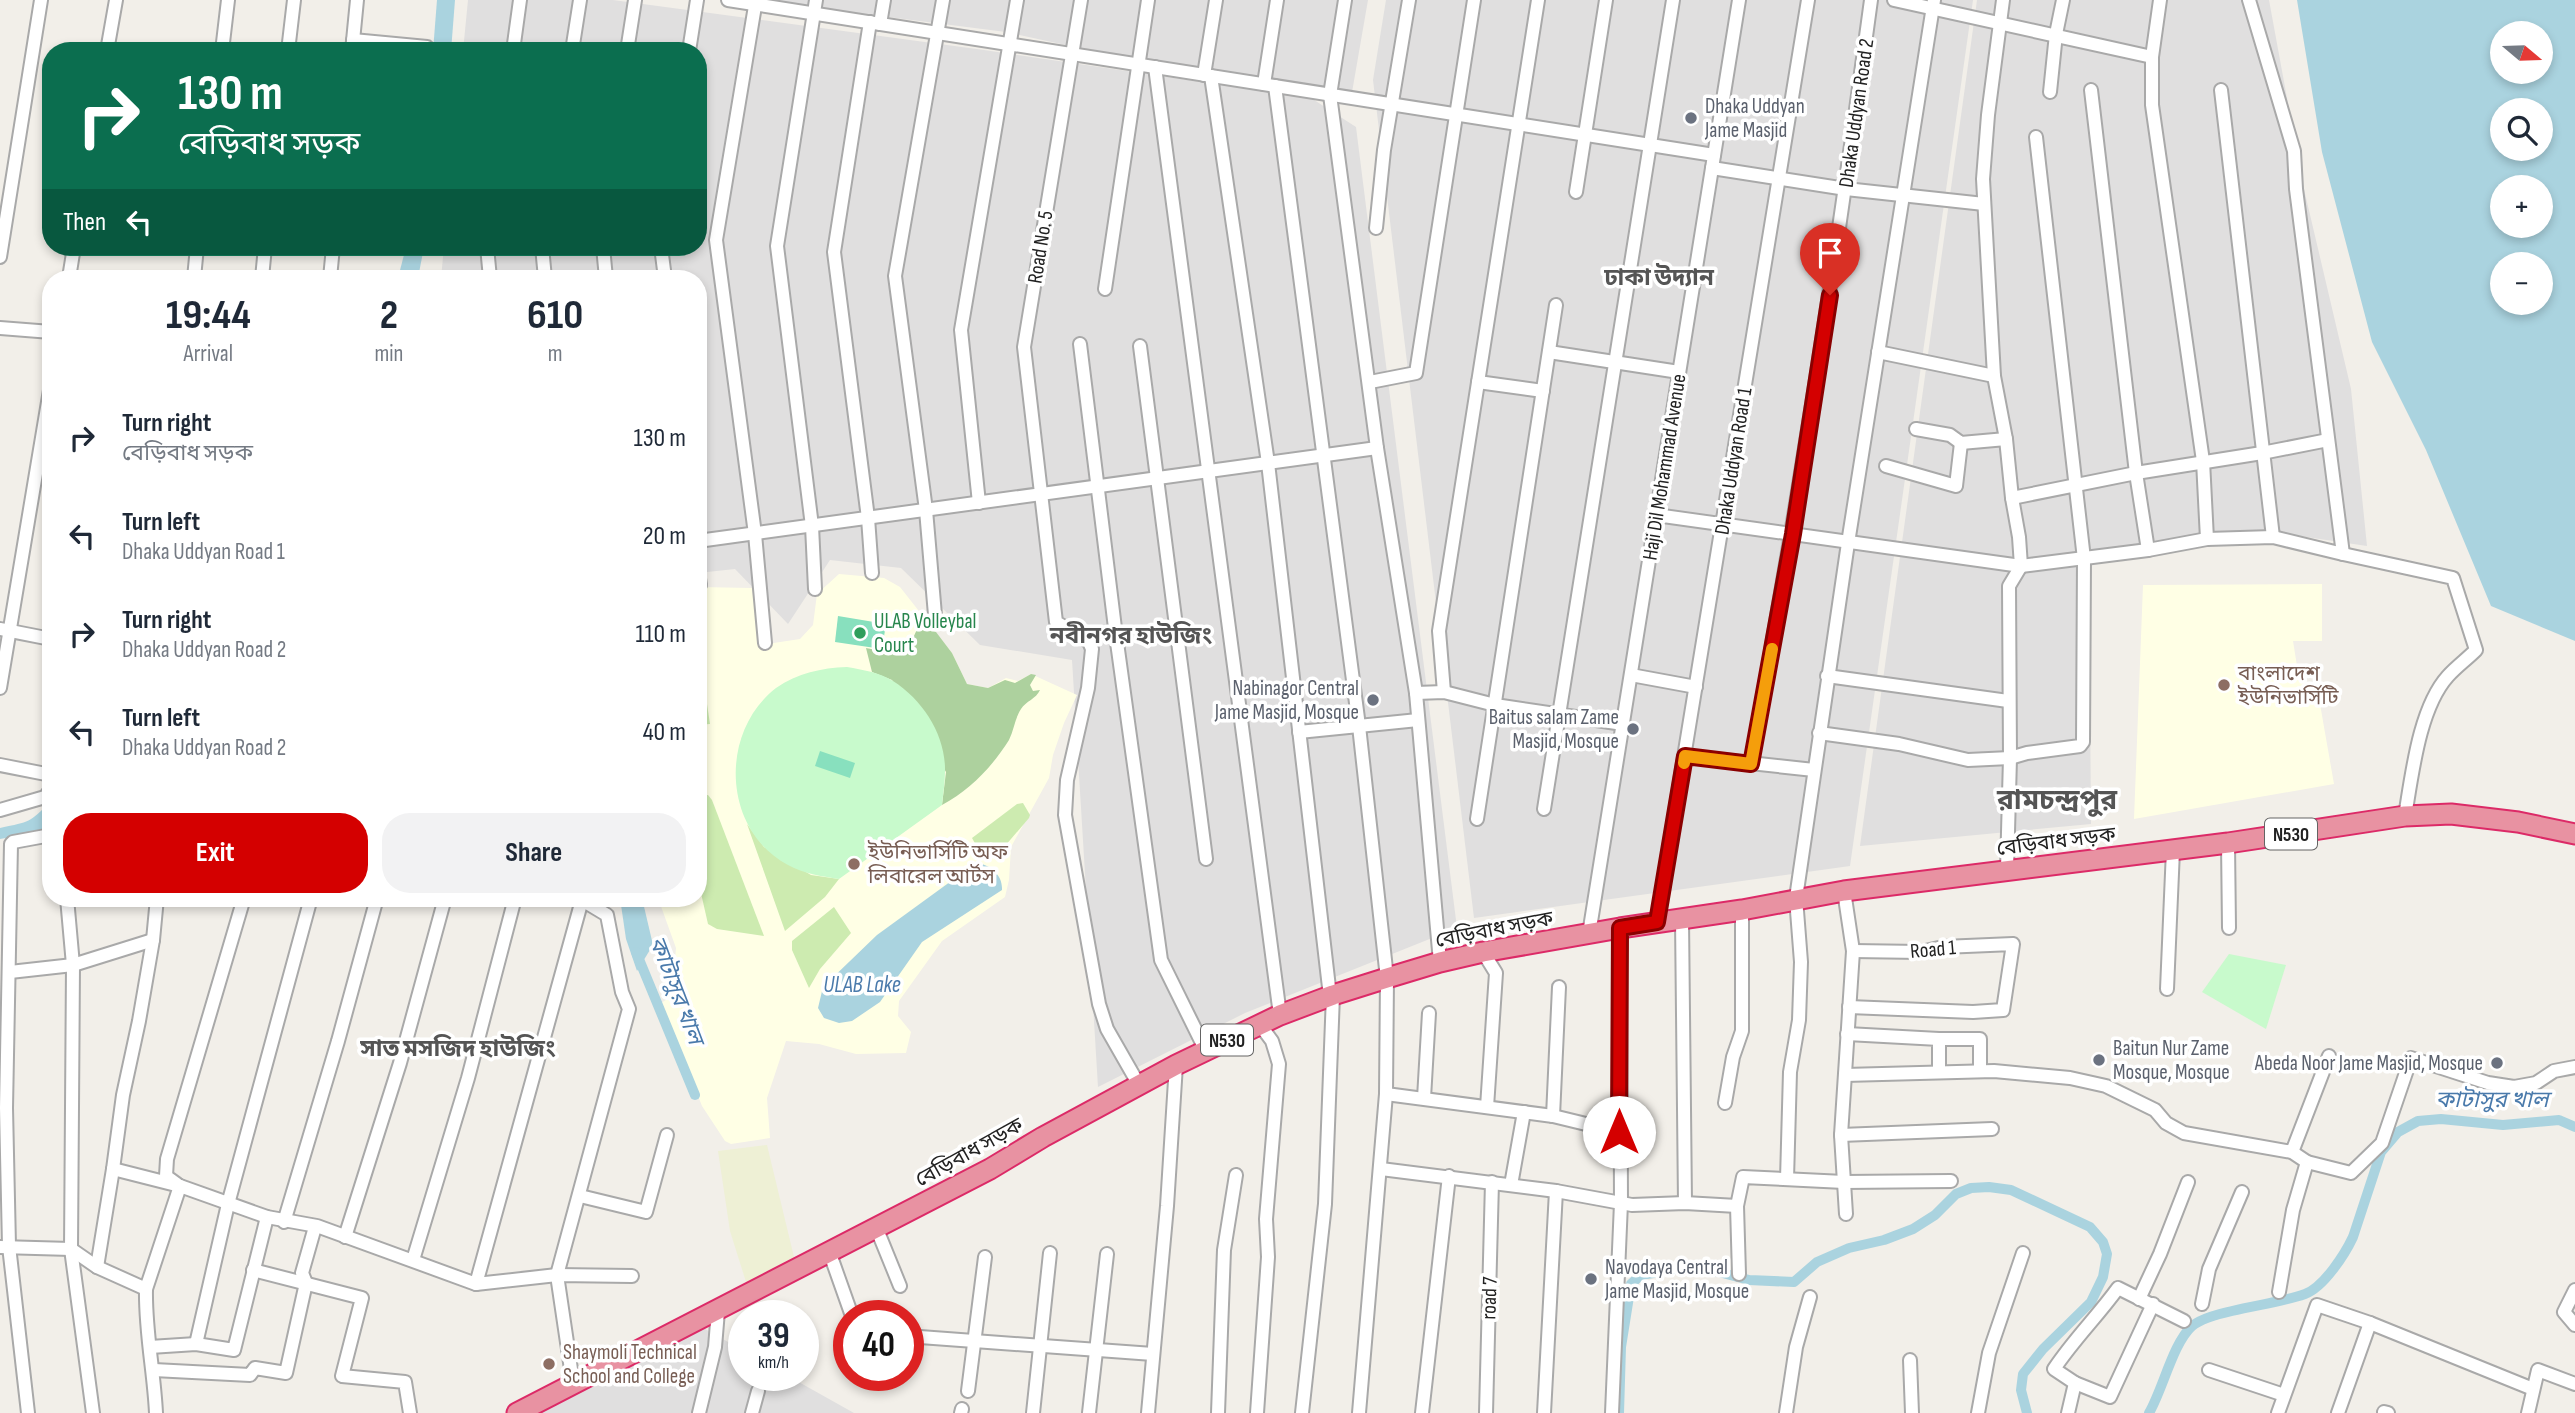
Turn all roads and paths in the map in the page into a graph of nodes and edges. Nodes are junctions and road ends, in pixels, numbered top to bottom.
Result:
1 (41, 0) edge
2 (116, 0) edge
3 (228, 0) edge
4 (294, 0) edge
5 (357, 0) edge
6 (520, 0) edge
7 (580, 0) edge
8 (635, 0) edge
9 (697, 0) edge
10 (728, 0) edge
11 (816, 0) edge
12 (884, 0) edge
13 (943, 0) edge
14 (1017, 0) edge
15 (1081, 0) edge
16 (1148, 0) edge
17 (1216, 0) edge
18 (1278, 0) edge
19 (1345, 0) edge
20 (1409, 0) edge
21 (1474, 0) edge
22 (1538, 0) edge
23 (1606, 0) edge
24 (1673, 0) edge
25 (1739, 0) edge
26 (1808, 0) edge
27 (1871, 0) edge
28 (1894, 0) edge
29 (2003, 0) edge
30 (2063, 0) edge
31 (2160, 0) edge
32 (2249, 0) edge
33 (755, 2) edge
34 (1934, 4) edge
35 (814, 14) junction
36 (875, 23) junction
37 (1999, 23) junction
38 (938, 33) junction
39 (2056, 34) junction
40 (109, 42) edge
41 (223, 42) edge
42 (289, 42) edge
43 (353, 42) edge
44 (514, 42) edge
45 (573, 42) edge
46 (628, 42) edge
47 (690, 42) edge
48 (1010, 44) junction
49 (1072, 54) junction
50 (2152, 57) junction
51 (1138, 65) junction
52 (1155, 67) junction
53 (1208, 75) junction
54 (1269, 85) junction
55 (2091, 90) dead end
56 (2221, 90) dead end
57 (2050, 92) dead end
58 (1330, 95) junction
59 (1392, 104) junction
60 (1455, 114) junction
61 (1518, 124) junction
62 (1585, 135) junction
63 (2036, 137) dead end
64 (1650, 145) junction
65 (1713, 161) junction
66 (1779, 178) junction
67 (6, 184) edge
68 (1846, 189) junction
69 (1576, 192) dead end
70 (1905, 197) junction
71 (1984, 204) junction
72 (1376, 228) dead end
73 (0, 257) edge
74 (1105, 289) dead end
75 (1556, 304) dead end
76 (0, 328) edge
77 (42, 331) edge
78 (1080, 344) dead end
79 (1140, 346) dead end
80 (1549, 352) junction
81 (1878, 352) junction
82 (1615, 362) junction
83 (1679, 372) junction
84 (1994, 376) junction
85 (1370, 382) junction
86 (1478, 382) junction
87 (1543, 391) junction
88 (1916, 429) dead end
89 (42, 432) edge
90 (2006, 439) junction
91 (2329, 440) junction
92 (1961, 443) junction
93 (1377, 448) junction
94 (2262, 453) junction
95 (1324, 456) junction
96 (2203, 461) junction
97 (1268, 463) junction
98 (1886, 466) dead end
99 (1207, 472) junction
100 (2136, 472) junction
101 (1156, 479) junction
102 (1098, 486) junction
103 (2076, 486) junction
104 (1040, 495) junction
105 (2012, 498) junction
106 (979, 503) junction
107 (926, 510) junction
108 (1656, 515) junction
109 (868, 518) junction
110 (1723, 524) junction
111 (811, 526) junction
112 (755, 534) junction
113 (1793, 534) junction
114 (2273, 537) junction
115 (2207, 539) junction
116 (707, 540) edge
117 (1848, 543) junction
118 (2148, 550) junction
119 (2343, 554) junction
120 (2084, 559) junction
121 (2021, 566) junction
122 (872, 573) dead end
123 (815, 589) dead end
124 (935, 615) dead end
125 (5, 631) edge
126 (42, 637) edge
127 (1117, 641) junction
128 (765, 643) dead end
129 (1092, 652) junction
130 (1630, 675) junction
131 (1827, 676) junction
132 (1696, 687) junction
133 (0, 688) edge
134 (1444, 692) junction
135 (1416, 693) junction
136 (2008, 701) junction
137 (1495, 705) junction
138 (1559, 715) junction
139 (1418, 720) junction
140 (1623, 724) junction
141 (1359, 726) junction
142 (1299, 732) junction
143 (1819, 733) junction
144 (1685, 756) junction
145 (2010, 758) junction
146 (1751, 764) junction
147 (0, 765) edge
148 (1814, 770) junction
149 (42, 773) edge
150 (42, 798) edge
151 (1544, 809) dead end
152 (0, 810) edge
153 (2405, 816) junction
154 (1477, 819) dead end
155 (2575, 834) edge
156 (42, 837) edge
157 (2228, 843) junction
158 (2174, 850) junction
159 (1206, 859) dead end
160 (2007, 869) junction
161 (1844, 891) junction
162 (1796, 898) junction
163 (68, 907) edge
164 (156, 907) edge
165 (241, 907) edge
166 (309, 907) edge
167 (375, 907) edge
168 (443, 907) edge
169 (513, 907) edge
170 (573, 907) edge
171 (591, 907) edge
172 (1742, 910) junction
173 (1682, 919) junction
174 (1657, 922) junction
175 (1620, 928) junction
176 (2229, 928) dead end
177 (1589, 934) junction
178 (153, 940) junction
179 (1853, 951) junction
180 (1483, 953) junction
181 (1440, 962) junction
182 (73, 965) junction
183 (10, 972) junction
184 (1387, 978) junction
185 (1559, 987) dead end
186 (2167, 989) dead end
187 (1331, 995) junction
188 (1849, 1007) junction
189 (1430, 1013) dead end
190 (1280, 1015) junction
191 (1260, 1025) junction
192 (1847, 1034) junction
193 (1939, 1039) junction
194 (1206, 1051) junction
195 (2329, 1056) dead end
196 (1176, 1065) junction
197 (2575, 1066) edge
198 (1939, 1071) junction
199 (1980, 1071) junction
200 (1845, 1075) junction
201 (1139, 1086) junction
202 (1386, 1094) junction
203 (1424, 1098) junction
204 (1725, 1103) dead end
205 (1487, 1107) junction
206 (1524, 1112) junction
207 (1553, 1116) junction
208 (1992, 1129) dead end
209 (1619, 1132) junction
210 (667, 1135) dead end
211 (1841, 1135) junction
212 (2292, 1152) junction
213 (2307, 1162) junction
214 (114, 1169) junction
215 (1381, 1169) junction
216 (1236, 1175) dead end
217 (1449, 1176) junction
218 (1787, 1179) junction
219 (1951, 1181) dead end
220 (1492, 1182) junction
221 (1844, 1182) junction
222 (2188, 1182) dead end
223 (1511, 1185) junction
224 (180, 1186) junction
225 (1556, 1191) junction
226 (2242, 1192) dead end
227 (580, 1196) junction
228 (1621, 1203) junction
229 (1685, 1203) junction
230 (228, 1204) junction
231 (1737, 1206) junction
232 (1846, 1214) dead end
233 (267, 1217) junction
234 (284, 1222) junction
235 (315, 1227) junction
236 (876, 1227) junction
237 (345, 1237) junction
238 (4, 1247) edge
239 (71, 1249) junction
240 (829, 1251) junction
241 (2023, 1252) dead end
242 (1050, 1253) dead end
243 (1107, 1254) dead end
244 (985, 1257) dead end
245 (413, 1260) junction
246 (97, 1268) junction
247 (253, 1270) junction
248 (1739, 1274) dead end
249 (557, 1275) junction
250 (632, 1276) dead end
251 (306, 1283) junction
252 (476, 1283) junction
253 (900, 1286) dead end
254 (146, 1289) junction
255 (2575, 1290) edge
256 (2278, 1292) dead end
257 (1810, 1297) dead end
258 (2139, 1299) junction
259 (846, 1300) edge
260 (2153, 1304) junction
261 (2202, 1304) dead end
262 (718, 1311) junction
263 (2184, 1321) dead end
264 (2370, 1323) junction
265 (2575, 1325) edge
266 (924, 1337) edge
267 (974, 1341) junction
268 (196, 1344) junction
269 (1040, 1345) junction
270 (150, 1348) junction
271 (1096, 1349) junction
272 (1153, 1354) junction
273 (1910, 1360) dead end
274 (154, 1370) junction
275 (2208, 1370) dead end
276 (573, 1383) junction
277 (2074, 1383) junction
278 (2575, 1384) edge
279 (2533, 1389) junction
280 (758, 1391) dead end
281 (968, 1391) dead end
282 (2284, 1395) junction
283 (2068, 1410) edge
284 (28, 1413) edge
285 (93, 1413) edge
286 (156, 1413) edge
287 (410, 1413) edge
288 (517, 1413) edge
289 (698, 1413) edge
290 (752, 1413) edge
291 (1033, 1413) edge
292 (1089, 1413) edge
293 (1148, 1413) edge
294 (1218, 1413) edge
295 (1256, 1413) edge
296 (1302, 1413) edge
297 (1359, 1413) edge
298 (1422, 1413) edge
299 (1486, 1413) edge
300 (1544, 1413) edge
301 (1612, 1413) edge
302 (1786, 1413) edge
303 (1912, 1413) edge
304 (1978, 1413) edge
305 (2278, 1413) edge
306 (2338, 1413) edge
307 (2528, 1413) edge

1 - 67 street
2 - 40 street
3 - 41 street
4 - 42 street
5 - 43 street
6 - 44 street
7 - 45 street
8 - 46 street
9 - 47 street
10 - 33 street
11 - 35 street
12 - 36 street
13 - 38 street
14 - 48 street
15 - 49 street, Road No. 5
16 - 51 street
17 - 53 street
18 - 54 street
19 - 58 street
20 - 59 street
21 - 60 street
22 - 61 street
23 - 62 street
24 - 64 street
25 - 65 street, Haji Dil Mohammad Avenue
26 - 66 street, Dhaka Uddyan Road 1
27 - 68 street, Dhaka Uddyan Road 2
28 - 34 street
29 - 37 street
30 - 39 street
31 - 50 street
32 - 91 street
33 - 35 street
33 - 112 street
34 - 37 street
34 - 70 street
35 - 36 street
35 - 111 street
36 - 38 street
36 - 109 street
37 - 39 street
37 - 71 street
38 - 48 street
38 - 107 street
39 - 50 street
39 - 57 street
48 - 49 street
48 - 106 street
49 - 51 street
49 - 104 street, Road No. 5
50 - 96 street
51 - 52 street
51 - 74 street
52 - 53 street
52 - 99 street
53 - 54 street
53 - 97 street
54 - 58 street
54 - 95 street
55 - 100 street
56 - 94 street
58 - 59 street
58 - 85 street
59 - 60 street
59 - 72 street
60 - 61 street
60 - 85 street
61 - 62 street
61 - 86 street
62 - 64 street
62 - 69 street
63 - 103 street
64 - 65 street
64 - 82 street
65 - 66 street
65 - 83 street, Haji Dil Mohammad Avenue
66 - 68 street
66 - 110 street, Dhaka Uddyan Road 1
67 - 73 street
68 - 70 street
68 - 113 street, Dhaka Uddyan Road 2
70 - 71 street
70 - 81 street
71 - 84 street
75 - 80 street
76 - 77 street
78 - 102 street
79 - 101 street
80 - 82 street
80 - 87 street
81 - 84 street
81 - 117 street
82 - 83 street
82 - 138 street
83 - 108 street, Haji Dil Mohammad Avenue
84 - 90 street
85 - 93 street
86 - 87 street
86 - 134 street
87 - 137 street
88 - 92 street
89 - 125 street
90 - 92 street
90 - 105 street
91 - 94 street
91 - 119 street
92 - 98 street
93 - 95 street
93 - 135 street
94 - 96 street
94 - 114 street
95 - 97 street
95 - 141 street
96 - 100 street
96 - 115 street
97 - 99 street
97 - 142 street
99 - 101 street
99 - 190 street
100 - 103 street
100 - 118 street
101 - 102 street
101 - 159 street
102 - 104 street
102 - 127 street
103 - 105 street
103 - 120 street
104 - 106 street
104 - 129 street, Road No. 5
105 - 121 street
106 - 107 street
107 - 109 street
107 - 124 street
108 - 110 street
108 - 130 street, Haji Dil Mohammad Avenue
109 - 111 street
109 - 122 street
110 - 113 street
110 - 132 street, Dhaka Uddyan Road 1
111 - 112 street
111 - 123 street
112 - 116 street
112 - 128 street
113 - 117 street
113 - 146 street, Dhaka Uddyan Road 2
114 - 115 street
114 - 119 street
115 - 118 street
117 - 121 street
117 - 131 street
118 - 120 street
119 - 153 street
120 - 121 street
120 - 145 street
121 - 136 street
125 - 126 street
125 - 133 street
127 - 129 street
127 - 194 street
129 - 201 street
130 - 132 street
130 - 140 street, Haji Dil Mohammad Avenue
131 - 136 street
131 - 143 street
132 - 144 street, Dhaka Uddyan Road 1
134 - 135 street
134 - 137 street
135 - 139 street
136 - 145 street
137 - 138 street
137 - 154 street
138 - 140 street
138 - 151 street
139 - 141 street
139 - 181 street
140 - 177 street, Haji Dil Mohammad Avenue
141 - 142 street
141 - 184 street
142 - 187 street
143 - 145 street
143 - 148 street
144 - 146 street
144 - 174 street, Dhaka Uddyan Road 1
145 - 160 street
146 - 148 street
147 - 149 street
148 - 162 street
150 - 152 street
153 - 155 highway, বেড়িবাধ সড়ক / N530
153 - 157 highway, বেড়িবাধ সড়ক / N530
156 - 183 street
157 - 158 highway, বেড়িবাধ সড়ক / N530
157 - 176 street
158 - 160 highway, বেড়িবাধ সড়ক / N530
158 - 186 street
160 - 161 highway, বেড়িবাধ সড়ক / N530
161 - 162 highway, বেড়িবাধ সড়ক / N530
161 - 179 street
162 - 172 highway, বেড়িবাধ সড়ক / N530
162 - 218 street
163 - 182 street
164 - 178 street
165 - 224 street
166 - 230 street
167 - 234 street
168 - 237 street
169 - 245 street
170 - 252 street
171 - 227 street
172 - 173 highway, বেড়িবাধ সড়ক / N530
172 - 204 street
173 - 174 highway, বেড়িবাধ সড়ক / N530
173 - 229 street
174 - 175 highway, বেড়িবাধ সড়ক / N530
175 - 177 highway, বেড়িবাধ সড়ক / N530
175 - 209 street
177 - 180 highway, বেড়িবাধ সড়ক / N530
178 - 182 street
178 - 214 street
179 - 188 street
179 - 188 street, Road 1
180 - 181 highway, বেড়িবাধ সড়ক / N530
180 - 205 street
181 - 184 highway, বেড়িবাধ সড়ক / N530
182 - 183 street
182 - 239 street
183 - 238 street
184 - 187 highway, বেড়িবাধ সড়ক / N530
184 - 202 street
185 - 207 street
187 - 190 highway, বেড়িবাধ সড়ক / N530
187 - 296 street
188 - 192 street
189 - 203 street
190 - 191 highway, বেড়িবাধ সড়ক / N530
191 - 194 highway, বেড়িবাধ সড়ক / N530
191 - 295 street
192 - 193 street
192 - 200 street
193 - 198 street
193 - 199 street
194 - 196 highway, বেড়িবাধ সড়ক / N530
195 - 212 street
196 - 201 highway, বেড়িবাধ সড়ক / N530
196 - 272 street
197 - 213 street
198 - 199 street
198 - 200 street
199 - 212 street
200 - 211 street
201 - 236 highway, বেড়িবাধ সড়ক / N530
202 - 203 street
202 - 215 street
203 - 205 street
205 - 206 street
206 - 207 street
206 - 223 street
207 - 209 street
208 - 211 street
209 - 228 street
210 - 227 street
211 - 221 street
212 - 213 street
213 - 256 street
214 - 224 street
214 - 246 street
215 - 217 street
215 - 297 street
216 - 294 street
217 - 220 street
217 - 298 street
218 - 221 street
218 - 231 street
219 - 221 street
220 - 223 street
220 - 299 street, road 7
221 - 232 street
222 - 258 street
223 - 225 street
224 - 230 street
224 - 254 street
225 - 228 street
225 - 300 street
226 - 261 street
227 - 249 street
228 - 229 street
228 - 301 street
229 - 231 street
230 - 233 street
230 - 268 street
231 - 248 street
233 - 234 street
233 - 247 street
234 - 235 street
235 - 237 street
235 - 251 street
236 - 240 highway, বেড়িবাধ সড়ক / N530
236 - 253 street
237 - 245 street
238 - 239 street
238 - 284 street
239 - 246 street
239 - 285 street
240 - 259 street
240 - 262 highway, বেড়িবাধ সড়ক / N530
241 - 304 street
242 - 269 street
243 - 271 street
244 - 267 street
245 - 252 street
246 - 254 street
247 - 251 street
247 - 268 street
249 - 250 street
249 - 252 street
249 - 276 street
251 - 274 street
251 - 287 street
254 - 270 street
255 - 265 street
257 - 302 street
258 - 260 street
258 - 277 street
260 - 263 street
260 - 277 street
262 - 276 highway, বেড়িবাধ সড়ক / N530
262 - 289 street
264 - 279 street
264 - 282 street
264 - 306 street
266 - 267 street
267 - 269 street
267 - 281 street
268 - 270 street
269 - 271 street
269 - 291 street
270 - 274 street
271 - 272 street
271 - 292 street
272 - 293 street
273 - 303 street
274 - 286 street
275 - 282 street
276 - 288 highway, বেড়িবাধ সড়ক / N530
277 - 283 street
278 - 279 street
279 - 307 street
280 - 290 street
282 - 305 street

